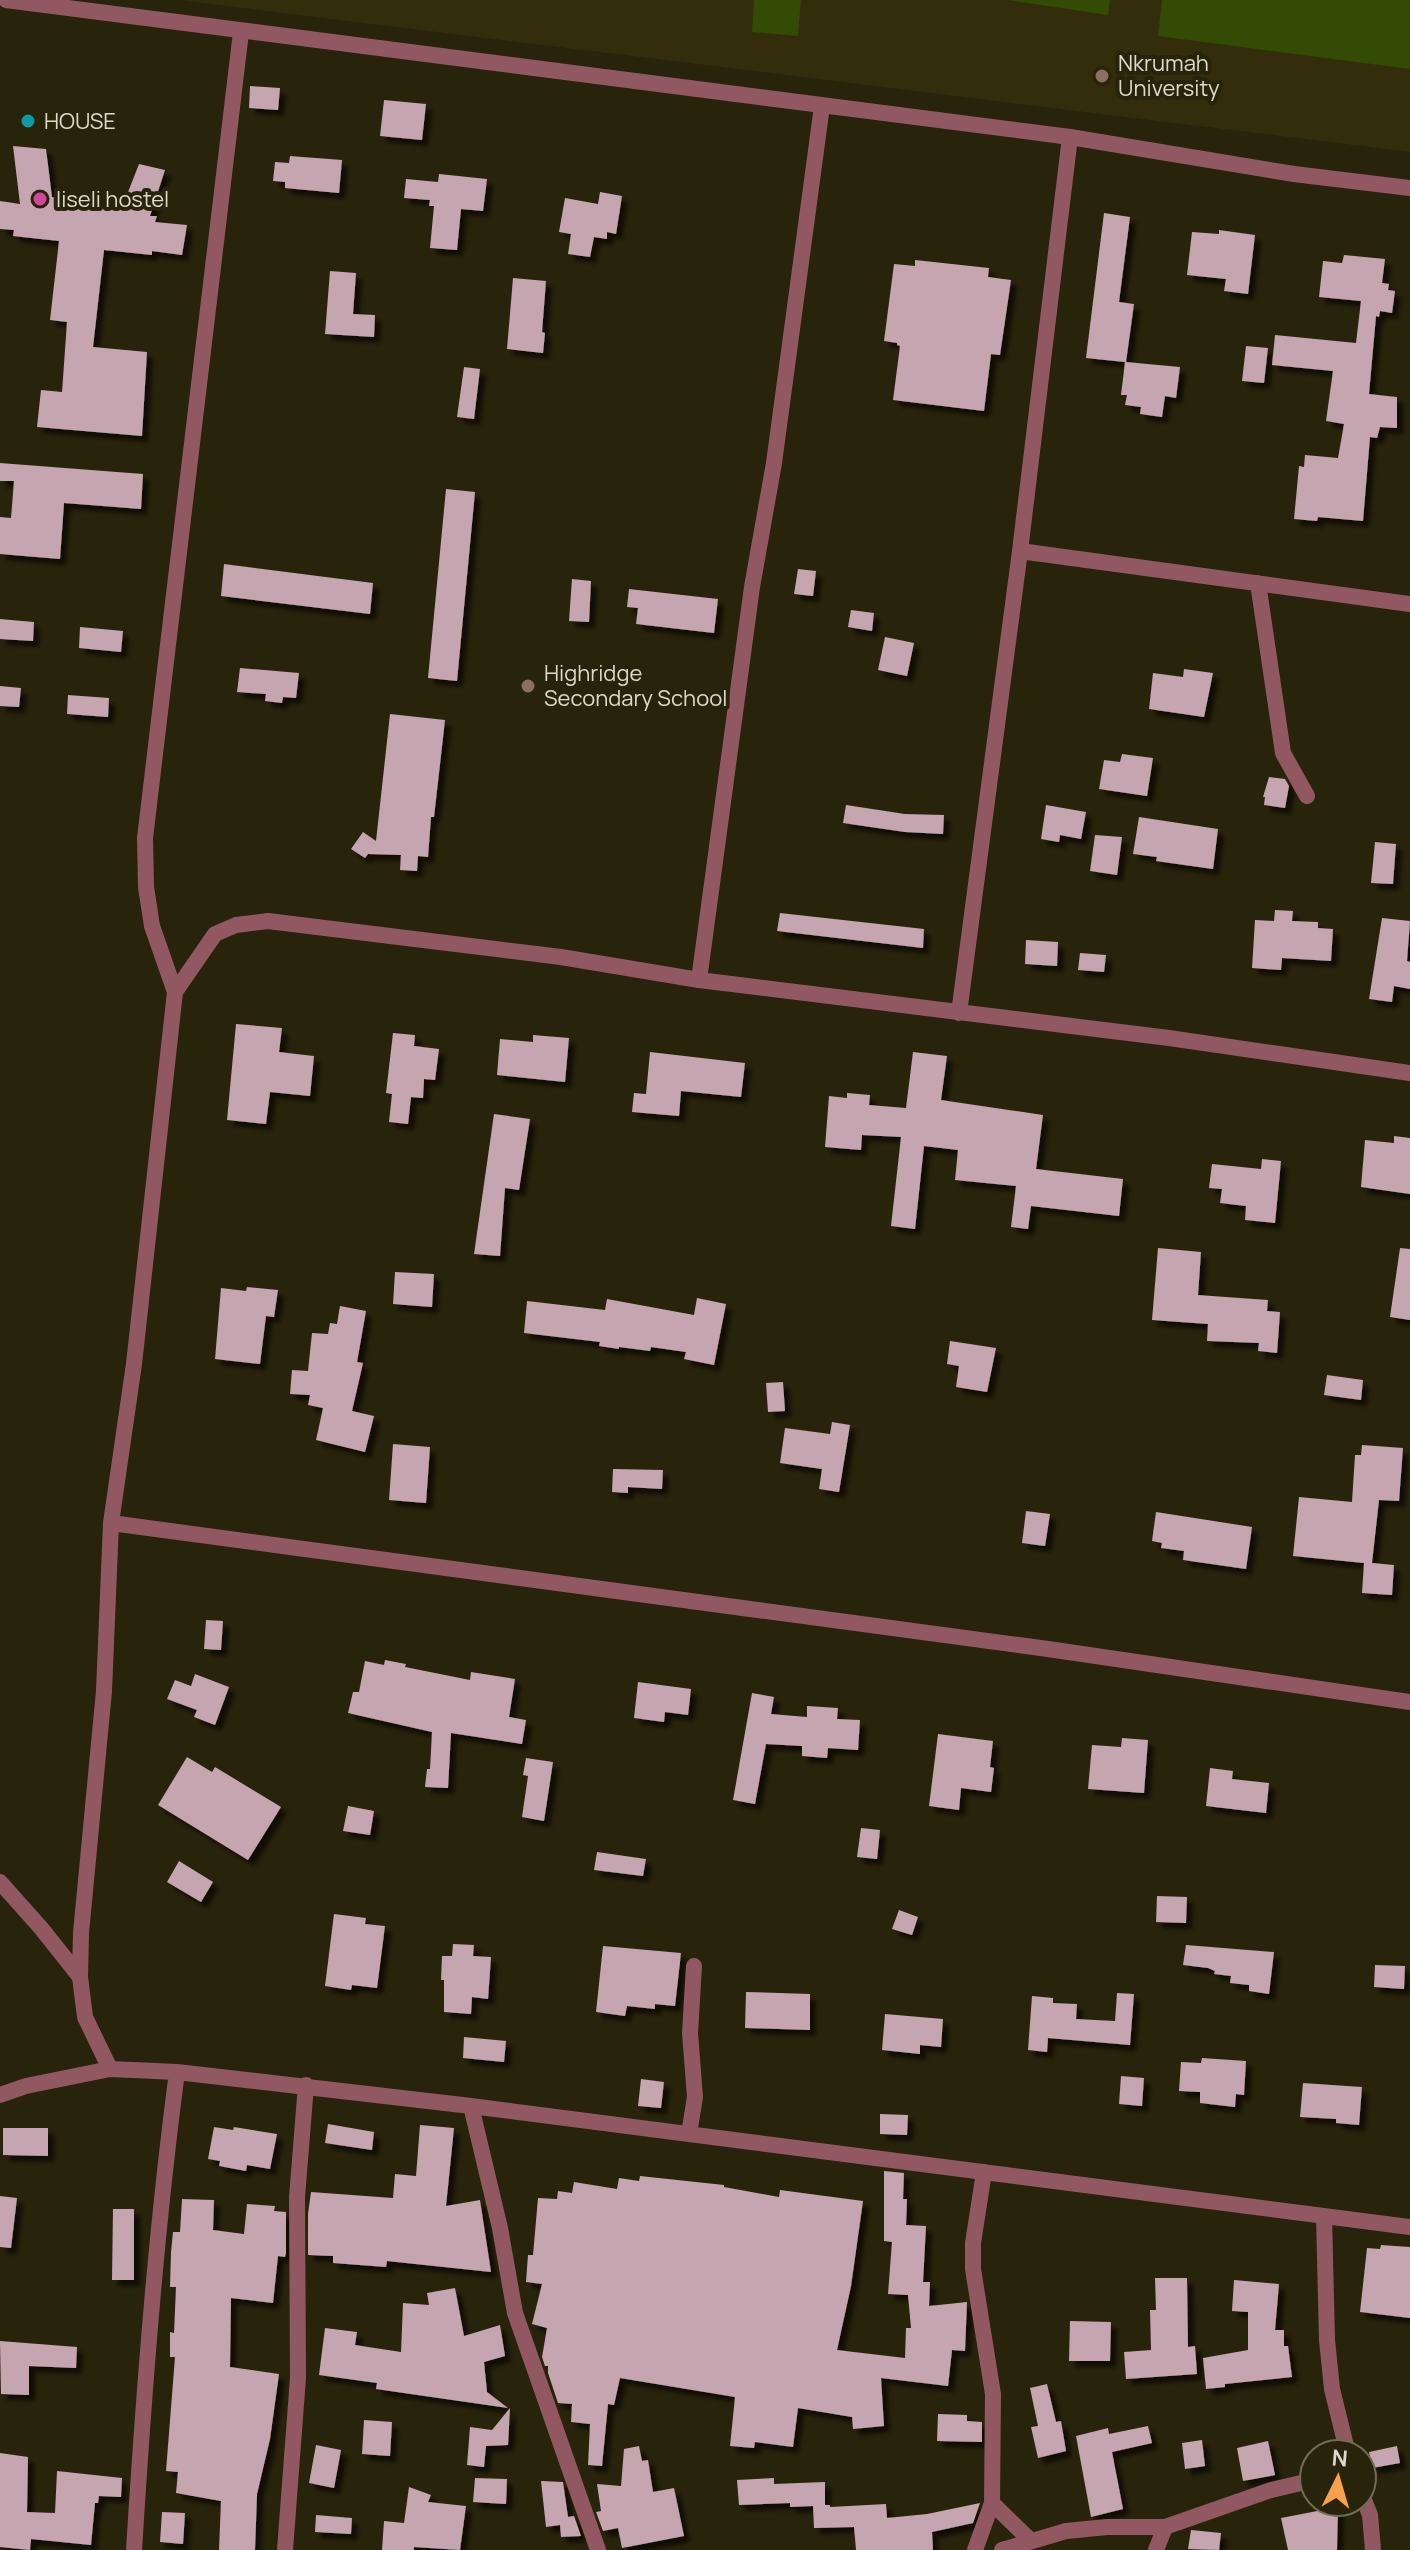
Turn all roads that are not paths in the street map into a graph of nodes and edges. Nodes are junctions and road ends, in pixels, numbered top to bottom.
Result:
1 (6, 0) edge
2 (241, 32) junction
3 (822, 106) junction
4 (1070, 137) junction
5 (1410, 188) edge
6 (1020, 551) junction
7 (1258, 583) junction
8 (1410, 604) edge
9 (1307, 796) dead end
10 (699, 980) junction
11 (175, 992) junction
12 (959, 1013) junction
13 (1410, 1073) edge
14 (111, 1523) junction
15 (1410, 1702) edge
16 (0, 1882) edge
17 (694, 1966) dead end
18 (80, 1977) junction
19 (110, 2069) junction
20 (177, 2072) junction
21 (306, 2085) junction
22 (0, 2095) edge
23 (471, 2106) junction
24 (689, 2134) junction
25 (984, 2172) junction
26 (1324, 2216) junction
27 (1410, 2227) edge
28 (1344, 2438) edge
29 (1298, 2484) edge
30 (992, 2503) junction
31 (1370, 2518) edge
32 (1165, 2527) junction
33 (1031, 2541) junction
34 (134, 2550) edge
35 (285, 2550) edge
36 (598, 2550) edge
37 (975, 2550) edge
38 (1002, 2550) edge
39 (1156, 2550) edge
40 (1373, 2550) edge

1 - 2 street
2 - 3 street
2 - 11 street
3 - 4 street
3 - 10 street
4 - 5 street
4 - 6 street
6 - 7 street
6 - 12 street
7 - 8 street
7 - 9 street
10 - 11 street
10 - 12 street
11 - 14 street
12 - 13 street
14 - 15 street
14 - 18 street
16 - 18 street
17 - 24 street
18 - 19 street
19 - 20 street
19 - 22 street
20 - 21 street
20 - 34 street
21 - 23 street
21 - 35 street
23 - 24 street
23 - 36 street
24 - 25 street
25 - 26 street
25 - 30 street
26 - 27 street
26 - 28 street
29 - 32 street
30 - 33 street
30 - 37 street
31 - 40 street
32 - 33 street
32 - 39 street
33 - 38 street

